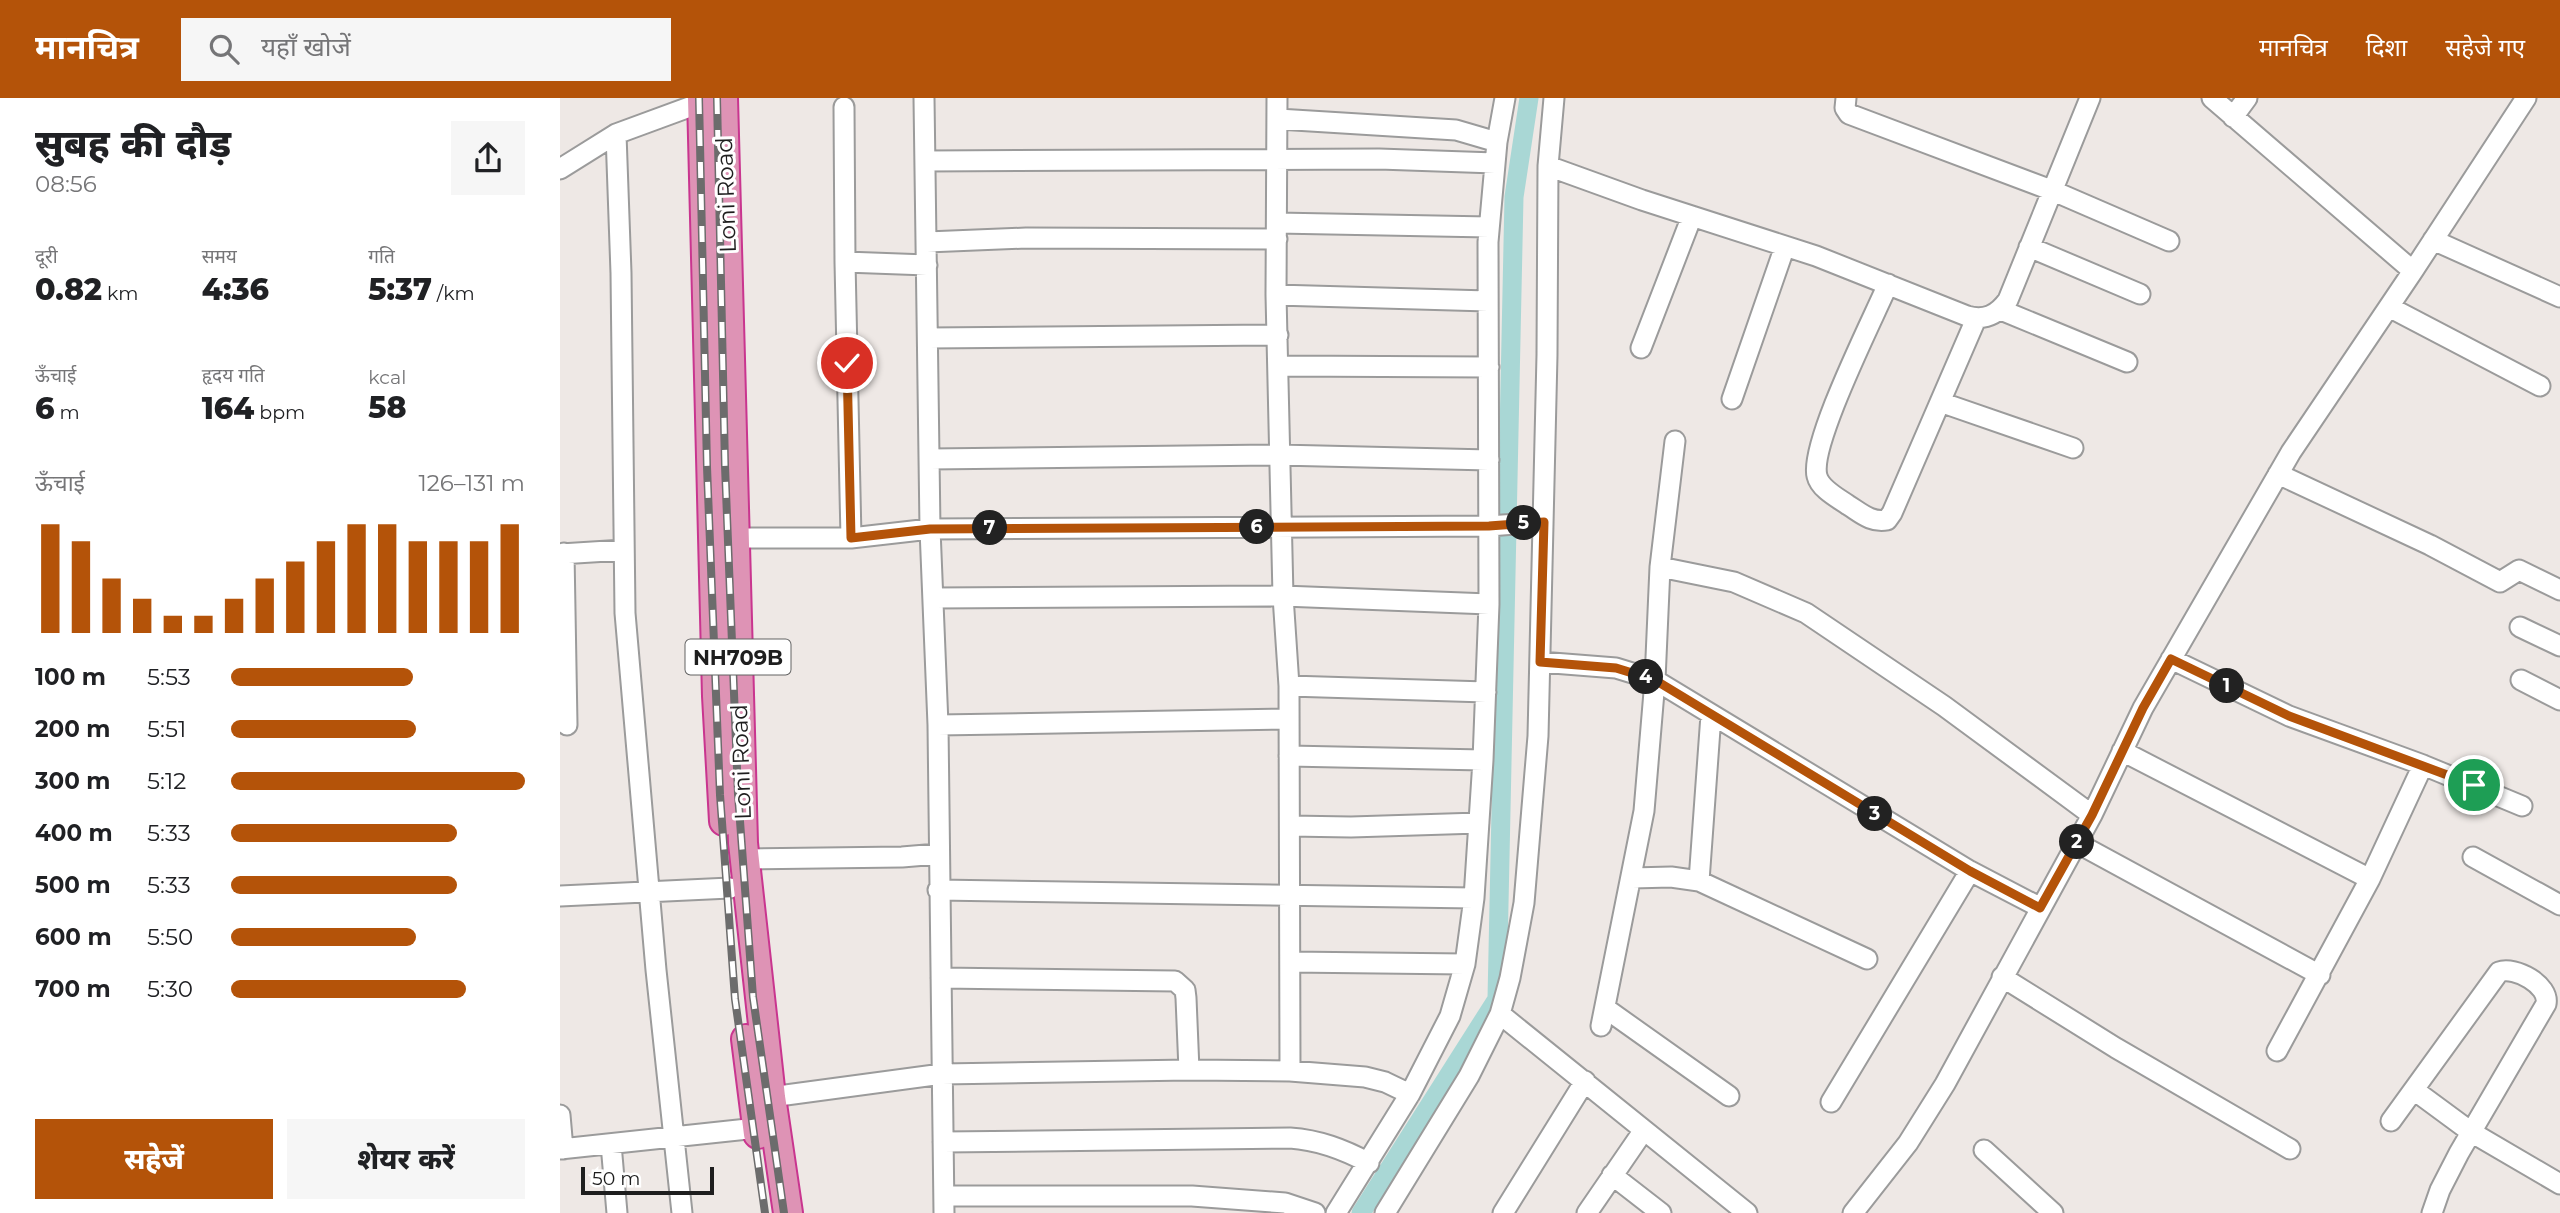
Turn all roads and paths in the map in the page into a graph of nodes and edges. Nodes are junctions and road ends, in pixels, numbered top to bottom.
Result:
1 (924, 98) edge
2 (1277, 98) edge
3 (1505, 98) edge
4 (1554, 98) edge
5 (1846, 98) edge
6 (2212, 98) edge
7 (2247, 98) edge
8 (2526, 98) edge
9 (709, 99) edge
10 (2086, 99) edge
11 (844, 107) dead end
12 (2233, 117) junction
13 (1278, 119) junction
14 (616, 134) junction
15 (1497, 142) junction
16 (1278, 159) junction
17 (926, 161) junction
18 (1495, 163) junction
19 (1548, 166) junction
20 (560, 169) edge
21 (2051, 190) junction
22 (1692, 216) junction
23 (1489, 227) junction
24 (1277, 231) junction
25 (2433, 240) junction
26 (2169, 241) dead end
27 (926, 242) junction
28 (1784, 246) junction
29 (2029, 247) junction
30 (845, 262) junction
31 (927, 265) junction
32 (2413, 271) junction
33 (1888, 284) junction
34 (2140, 294) dead end
35 (1276, 295) junction
36 (2560, 297) edge
37 (1488, 301) junction
38 (2389, 307) junction
39 (2001, 310) junction
40 (1976, 319) junction
41 (1278, 335) junction
42 (928, 338) junction
43 (1641, 348) dead end
44 (2127, 362) dead end
45 (1278, 366) junction
46 (1489, 367) junction
47 (2540, 386) dead end
48 (1732, 399) dead end
49 (1940, 402) junction
50 (1675, 441) dead end
51 (2073, 449) dead end
52 (1279, 455) junction
53 (930, 458) junction
54 (1489, 460) junction
55 (2277, 474) junction
56 (1535, 523) junction
57 (1497, 525) junction
58 (1281, 527) junction
59 (930, 529) junction
60 (724, 538) junction
61 (851, 538) junction
62 (624, 550) junction
63 (562, 554) edge
64 (1660, 567) junction
65 (2560, 590) edge
66 (1283, 596) junction
67 (933, 598) junction
68 (1489, 604) junction
69 (2520, 626) dead end
70 (2560, 646) edge
71 (2171, 659) junction
72 (1540, 662) junction
73 (1655, 680) junction
74 (2521, 680) dead end
75 (1289, 686) junction
76 (1486, 692) junction
77 (2560, 700) edge
78 (1711, 715) junction
79 (1289, 719) junction
80 (567, 725) dead end
81 (938, 725) junction
82 (2122, 751) junction
83 (1289, 756) junction
84 (1483, 760) junction
85 (2423, 765) junction
86 (2522, 806) dead end
87 (2092, 815) junction
88 (1479, 823) junction
89 (1290, 826) junction
90 (2077, 843) junction
91 (938, 854) junction
92 (2473, 857) dead end
93 (745, 859) junction
94 (1970, 871) junction
95 (1632, 878) junction
96 (2370, 879) junction
97 (1699, 881) junction
98 (730, 888) junction
99 (649, 890) junction
100 (938, 890) junction
101 (1290, 894) junction
102 (560, 896) edge
103 (1474, 898) junction
104 (2560, 905) edge
105 (2040, 908) junction
106 (1867, 959) dead end
107 (1290, 962) junction
108 (1465, 964) junction
109 (2320, 975) junction
110 (2002, 977) junction
111 (941, 978) junction
112 (1500, 1014) junction
113 (2277, 1051) dead end
114 (1189, 1070) junction
115 (1290, 1071) junction
116 (942, 1074) junction
117 (1585, 1081) junction
118 (2414, 1090) junction
119 (1410, 1094) junction
120 (1729, 1096) dead end
121 (771, 1097) junction
122 (1830, 1102) dead end
123 (560, 1115) edge
124 (2391, 1121) dead end
125 (757, 1128) junction
126 (1644, 1130) junction
127 (2471, 1132) junction
128 (674, 1137) junction
129 (943, 1142) junction
130 (611, 1144) junction
131 (561, 1149) edge
132 (2290, 1149) dead end
133 (1984, 1150) dead end
134 (1369, 1163) junction
135 (1612, 1175) junction
136 (2560, 1184) edge
137 (944, 1205) edge
138 (1152, 1205) edge
139 (1192, 1205) edge
140 (617, 1213) edge
141 (682, 1213) edge
142 (769, 1213) edge
143 (788, 1213) edge
144 (1315, 1213) edge
145 (1336, 1213) edge
146 (1385, 1213) edge
147 (1503, 1213) edge
148 (1587, 1213) edge
149 (1661, 1213) edge
150 (1747, 1213) edge
151 (1853, 1213) edge
152 (2053, 1213) edge
153 (2432, 1213) edge

1 - 17 street
2 - 13 street
3 - 15 street
4 - 19 street
5 - 21 street
6 - 12 street
7 - 12 street
8 - 25 street
9 - 14 street
9 - 60 highway, Loni Road / NH709B
10 - 21 street
11 - 30 street
12 - 32 street
13 - 15 street
13 - 16 street
14 - 20 street
14 - 62 street
15 - 18 street
16 - 17 street
16 - 18 street
16 - 24 street
17 - 27 street
18 - 23 street
19 - 22 street
19 - 56 street
21 - 26 street
21 - 29 street
22 - 28 street
22 - 43 street
23 - 24 street
23 - 37 street
24 - 27 street
24 - 35 street
25 - 32 street
25 - 36 street
27 - 31 street
28 - 33 street
28 - 48 street
29 - 34 street
29 - 39 street
30 - 31 street
30 - 61 street
31 - 42 street
32 - 38 street
33 - 40 street
33 - 49 street
35 - 37 street
35 - 41 street
37 - 46 street
38 - 47 street
38 - 55 street
39 - 40 street
39 - 44 street
40 - 49 street
41 - 42 street
41 - 45 street
42 - 53 street
45 - 46 street
45 - 52 street
46 - 54 street
49 - 51 street
50 - 64 street
52 - 53 street
52 - 54 street
52 - 58 street
53 - 59 street
54 - 57 street
55 - 65 street
55 - 71 street
56 - 57 street
56 - 72 street
57 - 58 street
57 - 68 street
58 - 59 street
58 - 66 street
59 - 61 street
59 - 67 street
60 - 61 street
60 - 93 highway, Loni Road / NH709B
60 - 98 highway, Loni Road / NH709B
62 - 63 street
62 - 99 street
63 - 80 street
64 - 73 street
64 - 87 street
66 - 67 street
66 - 68 street
66 - 75 street
67 - 81 street
68 - 76 street
69 - 70 street
71 - 82 street
71 - 85 street
72 - 73 street
72 - 112 street
73 - 78 street
73 - 95 street
74 - 77 street
75 - 76 street
75 - 79 street
76 - 84 street
78 - 94 street
78 - 97 street
79 - 81 street
79 - 83 street
81 - 91 street
82 - 87 street
82 - 96 street
83 - 84 street
83 - 89 street
84 - 88 street
85 - 86 street
85 - 96 street
87 - 90 street
88 - 89 street
88 - 103 street
89 - 101 street
90 - 105 street
90 - 109 street
91 - 93 street
91 - 100 street
92 - 104 street
93 - 121 highway, Loni Road / NH709B
94 - 105 street
94 - 122 street
95 - 97 street
95 - 120 street
96 - 109 street
97 - 106 street
98 - 99 street
98 - 125 highway, Loni Road / NH709B
99 - 102 street
99 - 128 street
100 - 101 street
100 - 111 street
101 - 103 street
101 - 107 street
103 - 108 street
105 - 110 street
107 - 108 street
107 - 115 street
108 - 119 street
109 - 113 street
110 - 132 street
110 - 151 street
111 - 114 street
111 - 116 street
112 - 117 street
112 - 146 street
114 - 115 street
114 - 116 street
115 - 119 street
116 - 121 street
116 - 129 street
117 - 126 street
117 - 147 street
118 - 124 street
118 - 127 street
118 - 127 street
119 - 134 street
121 - 143 highway, Loni Road / NH709B
123 - 131 street
125 - 128 street
125 - 142 highway, Loni Road / NH709B
126 - 135 street
126 - 150 street
127 - 136 street
127 - 153 street
128 - 130 street
128 - 141 street
129 - 134 street
129 - 137 street
130 - 131 street
130 - 140 street
133 - 152 street
134 - 145 street
135 - 148 street
135 - 149 street
137 - 138 street
138 - 139 street
139 - 144 street

